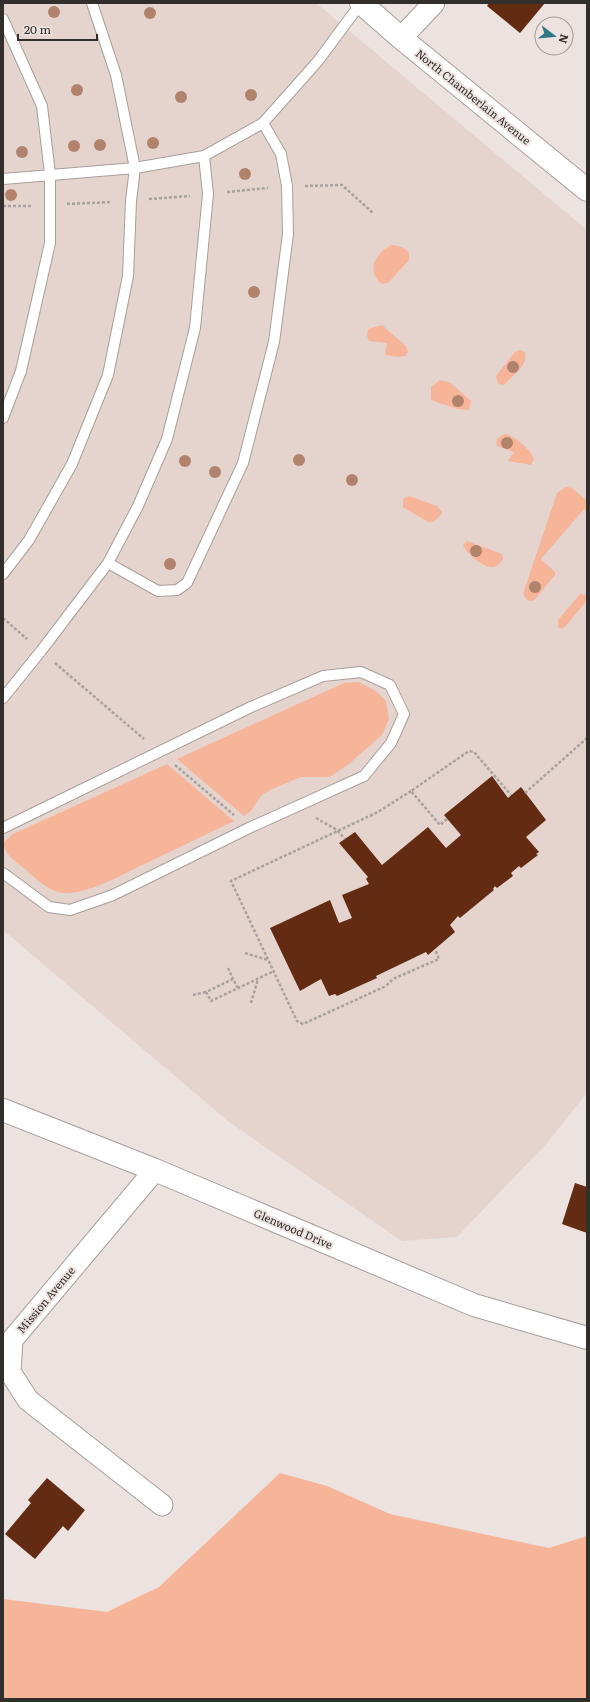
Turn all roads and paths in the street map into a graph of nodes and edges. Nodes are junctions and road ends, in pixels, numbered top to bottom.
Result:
1 (92, 3) edge
2 (361, 3) edge
3 (434, 3) edge
4 (3, 19) edge
5 (401, 38) junction
6 (263, 123) junction
7 (204, 156) junction
8 (135, 168) junction
9 (50, 174) junction
10 (3, 179) edge
11 (587, 190) edge
12 (3, 418) edge
13 (108, 563) junction
14 (3, 574) edge
15 (3, 618) edge
16 (42, 651) junction
17 (3, 698) edge
18 (587, 738) edge
19 (160, 753) junction
20 (411, 791) junction
21 (525, 793) dead end
22 (511, 795) dead end
23 (296, 806) junction
24 (447, 819) dead end
25 (3, 828) edge
26 (249, 828) junction
27 (337, 830) junction
28 (345, 839) dead end
29 (3, 873) edge
30 (435, 949) dead end
31 (245, 954) dead end
32 (268, 960) junction
33 (228, 968) dead end
34 (274, 971) junction
35 (258, 978) junction
36 (233, 979) junction
37 (238, 988) junction
38 (206, 992) junction
39 (193, 995) dead end
40 (251, 1003) dead end
41 (3, 1110) edge
42 (155, 1170) junction
43 (587, 1338) edge
44 (162, 1505) dead end

1 - 8 lane
2 - 5 street, North Chamberlain Avenue
2 - 6 lane
3 - 5 street
4 - 9 lane
5 - 11 street, North Chamberlain Avenue
6 - 7 lane
6 - 13 lane
7 - 8 lane
7 - 13 lane
8 - 9 lane
8 - 14 lane
9 - 10 lane
9 - 12 lane
13 - 16 lane
15 - 16 path
16 - 17 lane
16 - 19 path
18 - 21 path
19 - 23 lane
19 - 25 lane
19 - 26 path
20 - 22 path
20 - 24 path
20 - 27 path
23 - 26 lane
23 - 27 path
26 - 29 lane
27 - 28 path
27 - 32 path
30 - 34 path
31 - 32 path
32 - 34 path
33 - 36 path
34 - 35 path
35 - 37 path
35 - 40 path
36 - 37 path
36 - 38 path
37 - 38 path
38 - 39 path
41 - 42 street, Glenwood Drive
42 - 43 street, Glenwood Drive
42 - 44 street, Mission Avenue

